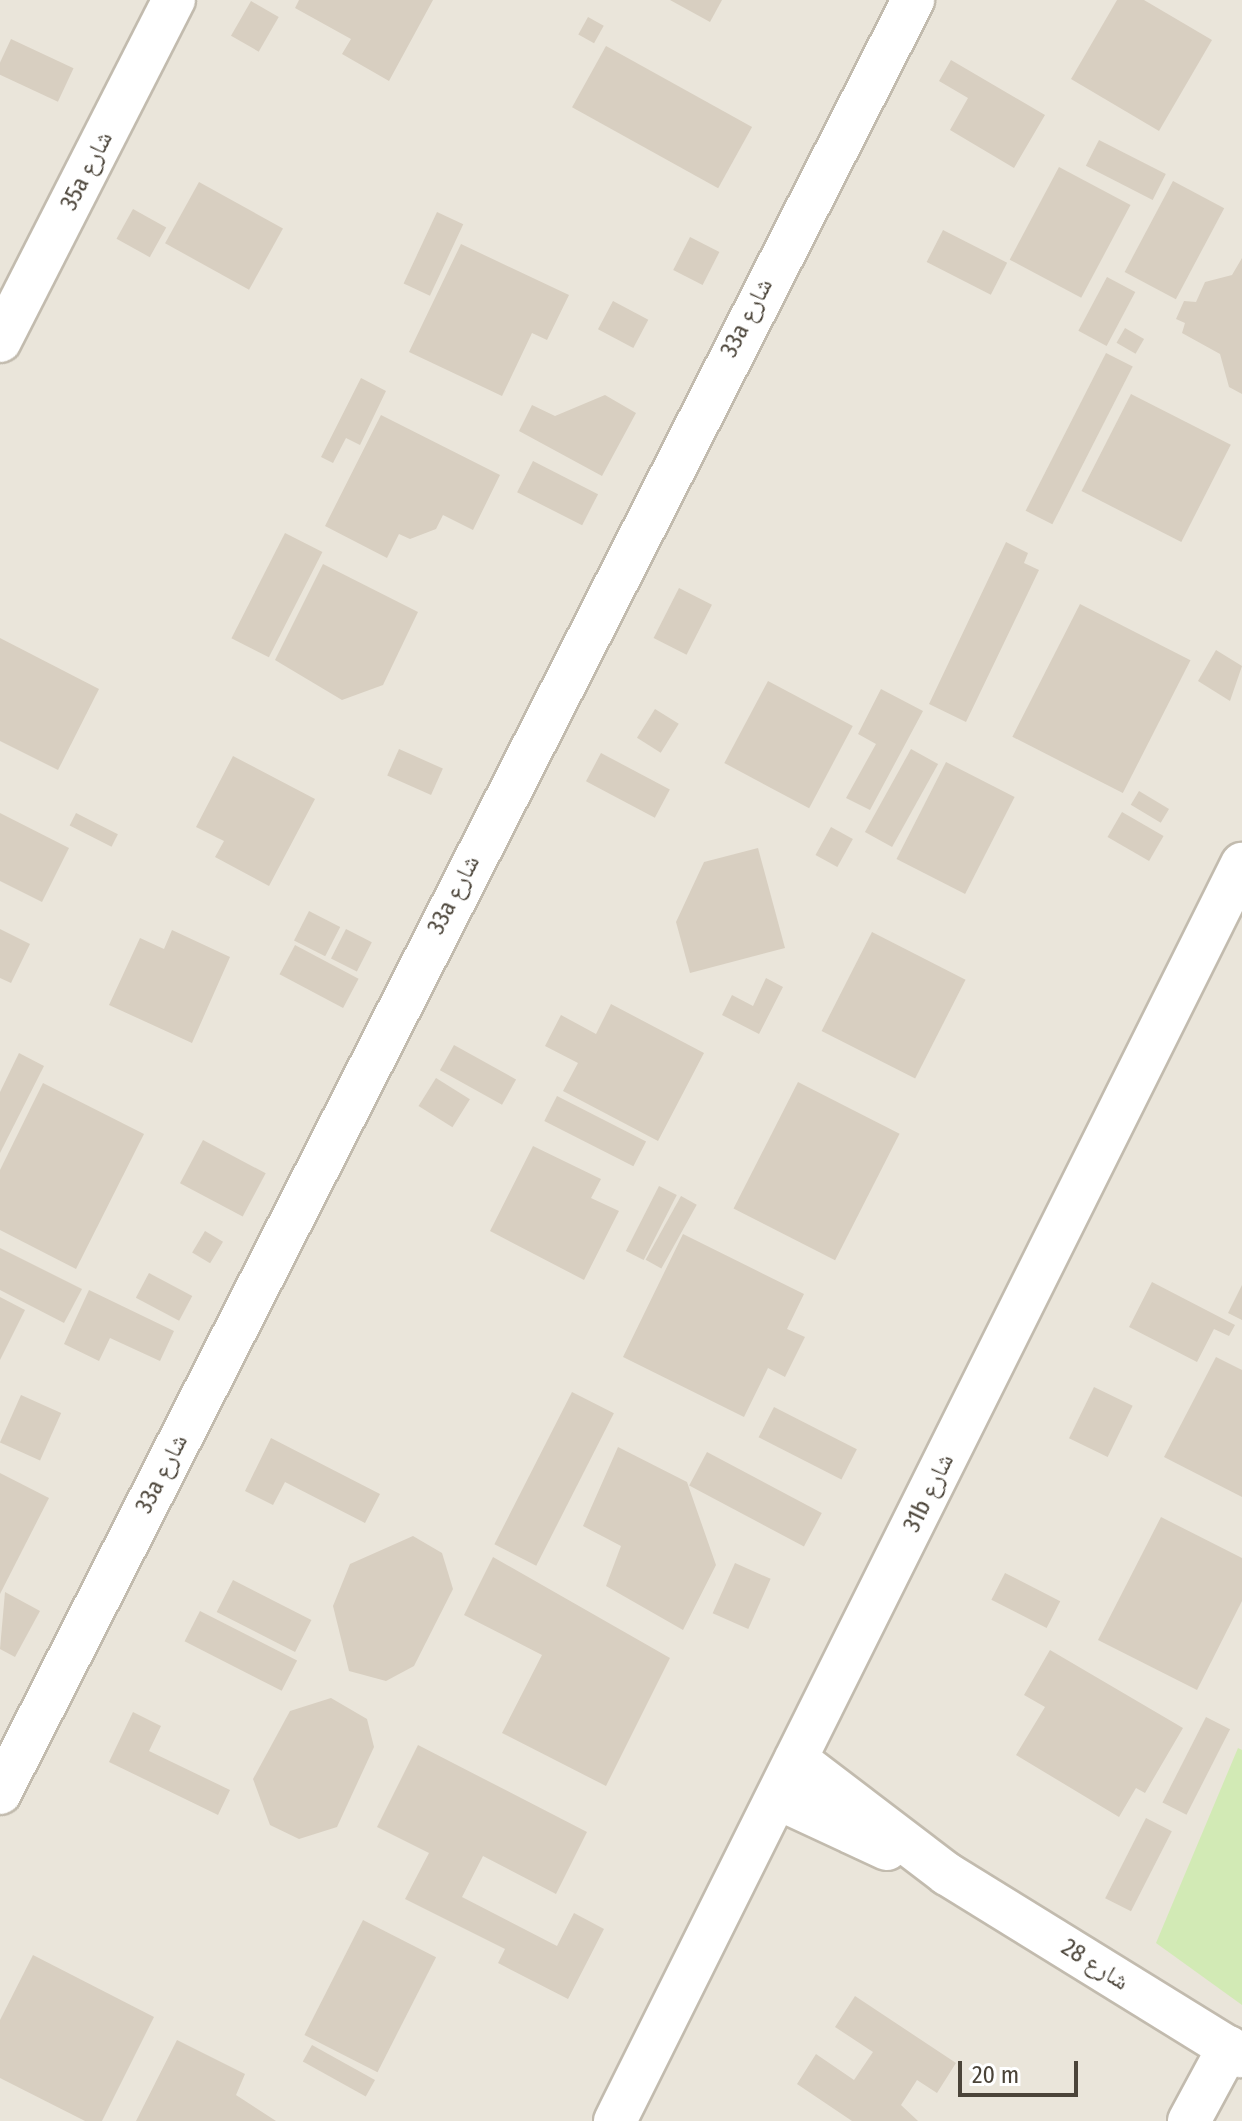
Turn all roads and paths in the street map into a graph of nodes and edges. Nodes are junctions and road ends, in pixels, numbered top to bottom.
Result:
1 (174, 0) edge
2 (913, 0) edge
3 (0, 341) edge
4 (1242, 864) edge
5 (796, 1759) junction
6 (0, 1793) edge
7 (777, 1798) junction
8 (947, 1874) junction
9 (1236, 2052) edge
10 (615, 2121) edge
11 (1189, 2121) edge

1 - 3 street, 35a شارع
2 - 6 street, 33a شارع
4 - 5 street, 31b شارع
5 - 7 street, 31b شارع
5 - 8 street, شارع 28
7 - 8 street, شارع 28
7 - 10 street, 31b شارع
8 - 9 street, شارع 28
9 - 11 street

